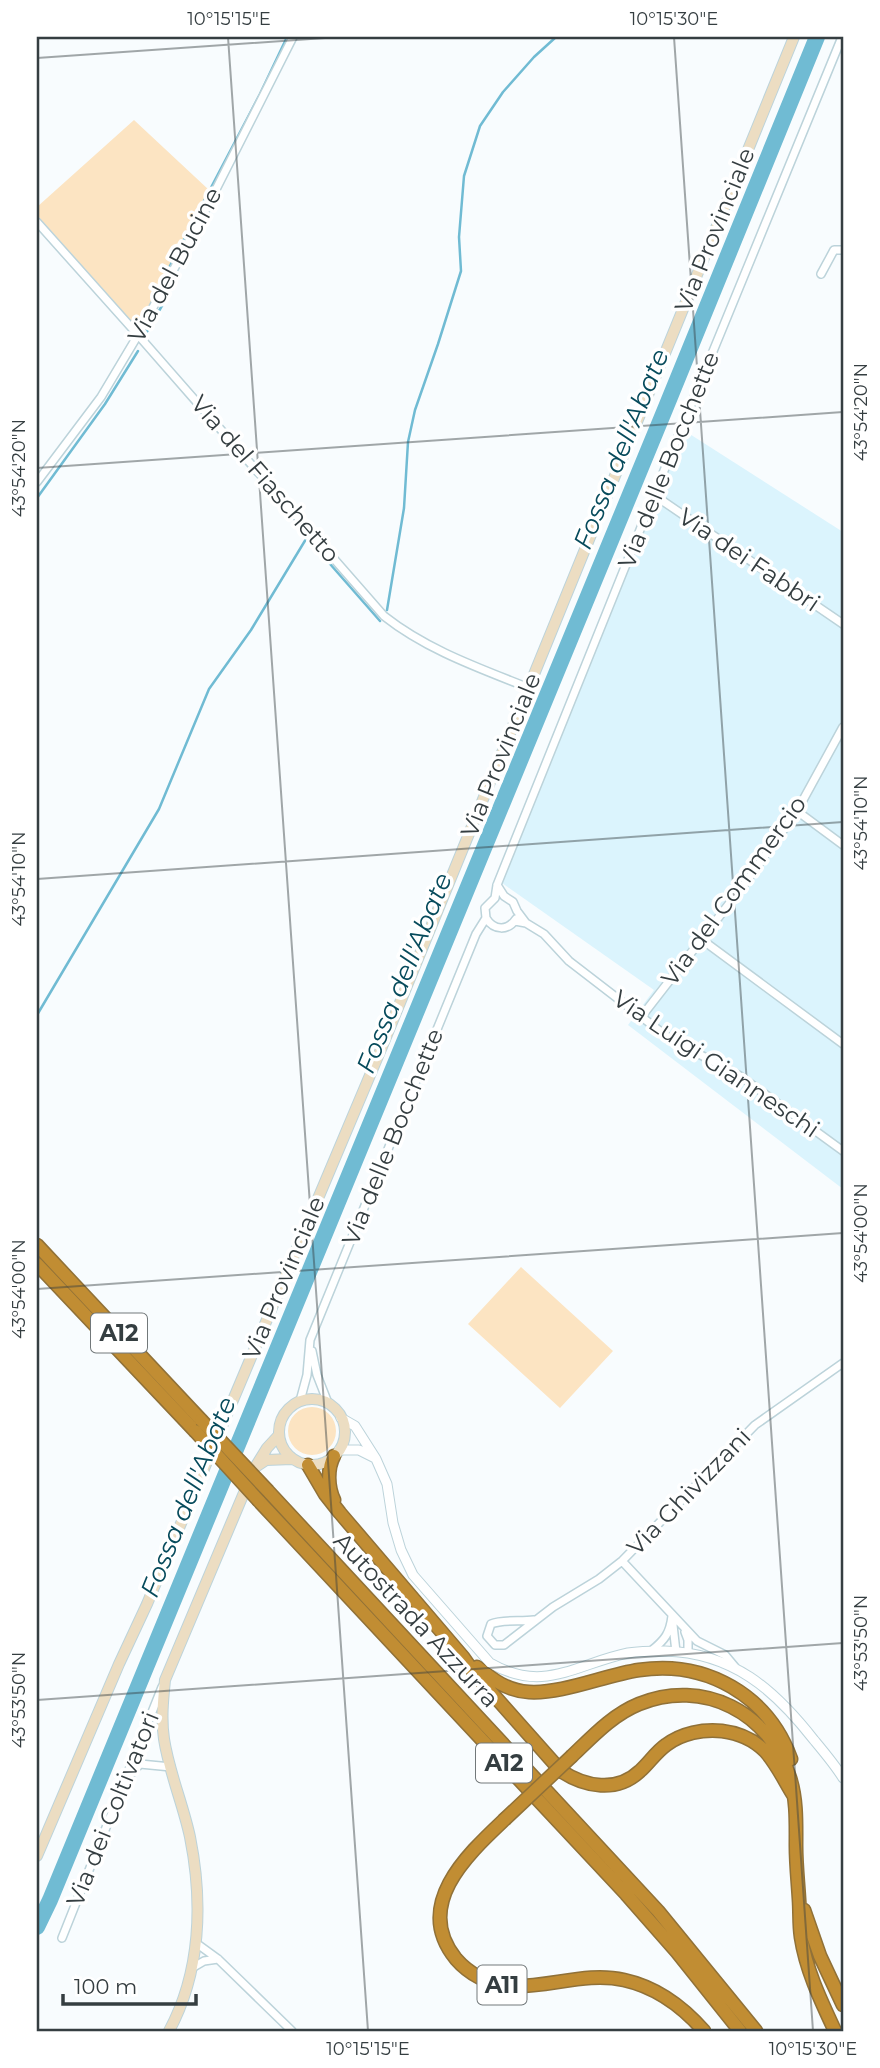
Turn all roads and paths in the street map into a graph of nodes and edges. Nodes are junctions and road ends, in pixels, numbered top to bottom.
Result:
1 (293, 37) edge
2 (794, 37) edge
3 (842, 37) edge
4 (37, 222) edge
5 (843, 250) edge
6 (821, 274) dead end
7 (138, 335) junction
8 (37, 482) edge
9 (654, 495) junction
10 (843, 624) edge
11 (529, 688) junction
12 (843, 727) edge
13 (797, 811) junction
14 (843, 845) edge
15 (497, 885) junction
16 (504, 896) junction
17 (495, 898) junction
18 (517, 911) junction
19 (486, 918) junction
20 (515, 921) junction
21 (526, 923) junction
22 (492, 926) junction
23 (477, 934) junction
24 (701, 939) junction
25 (642, 1016) junction
26 (843, 1044) edge
27 (843, 1151) edge
28 (37, 1245) edge
29 (37, 1264) edge
30 (310, 1340) junction
31 (843, 1363) edge
32 (300, 1401) junction
33 (328, 1403) junction
34 (341, 1418) junction
35 (198, 1426) junction
36 (279, 1435) junction
37 (337, 1453) junction
38 (292, 1459) junction
39 (376, 1459) junction
40 (308, 1465) junction
41 (254, 1469) junction
42 (264, 1496) junction
43 (340, 1513) junction
44 (622, 1561) junction
45 (673, 1617) junction
46 (534, 1620) junction
47 (651, 1651) junction
48 (676, 1652) junction
49 (688, 1652) junction
50 (463, 1657) junction
51 (736, 1667) junction
52 (164, 1680) junction
53 (171, 1767) junction
54 (843, 1778) edge
55 (791, 1781) junction
56 (122, 1784) junction
57 (794, 1796) junction
58 (37, 1856) edge
59 (799, 1897) junction
60 (62, 1938) dead end
61 (196, 1943) junction
62 (218, 1959) junction
63 (192, 1968) junction
64 (843, 2005) edge
65 (169, 2031) edge
66 (292, 2031) edge
67 (704, 2031) edge
68 (740, 2031) edge
69 (756, 2031) edge
70 (835, 2031) edge

1 - 7 street, Via del Bucine
2 - 11 main road, Via Provinciale
3 - 9 street, Via delle Bocchette
4 - 7 street, Via del Fiaschetto
5 - 6 street
7 - 8 street, Via del Bucine
7 - 11 street, Via del Fiaschetto
9 - 10 street, Via dei Fabbri
9 - 15 street, Via delle Bocchette
11 - 58 main road, Via Provinciale
12 - 13 street, Via del Commercio
13 - 14 street
13 - 24 street, Via del Commercio
15 - 16 street
15 - 17 street, Via delle Bocchette
16 - 17 street
16 - 18 street
17 - 19 street, Via delle Bocchette
18 - 20 street
18 - 21 street, Via Luigi Gianneschi
19 - 22 street
19 - 23 street, Via delle Bocchette
20 - 21 street, Via Luigi Gianneschi
20 - 22 street
21 - 25 street, Via Luigi Gianneschi
22 - 23 street
23 - 30 street, Via delle Bocchette
24 - 25 street, Via del Commercio
24 - 26 street
25 - 27 street, Via Luigi Gianneschi
28 - 35 highway, Autostrada Azzurra / A12
29 - 35 highway, Autostrada Azzurra / A12
30 - 32 street, Via delle Bocchette
30 - 33 street
31 - 44 street, Via Ghivizzani
32 - 33 main road
32 - 36 main road
33 - 34 main road
34 - 37 main road
34 - 39 street
35 - 42 highway, Autostrada Azzurra / A12, bridge
36 - 38 main road
36 - 41 main road
37 - 39 street
37 - 40 main road
37 - 43 highway
38 - 40 main road
38 - 41 main road
39 - 47 street
40 - 43 highway
41 - 52 main road
42 - 68 highway, Autostrada Azzurra / A12
42 - 69 highway, Autostrada Azzurra / A12
43 - 50 highway
44 - 45 street
44 - 46 street, Via Ghivizzani
45 - 47 street
45 - 48 street
45 - 49 street
45 - 51 street
46 - 46 street, Via Ghivizzani
47 - 48 street
48 - 49 street
49 - 51 street
50 - 55 highway
50 - 57 highway
51 - 54 street
52 - 53 main road
52 - 56 street, Via dei Coltivatori
53 - 56 street
53 - 61 main road
55 - 57 highway
55 - 67 highway, A11, bridge
56 - 60 street, Via dei Coltivatori
57 - 59 highway
59 - 64 highway
59 - 70 highway
61 - 62 street
61 - 63 main road
62 - 63 street
62 - 66 street
63 - 65 main road

